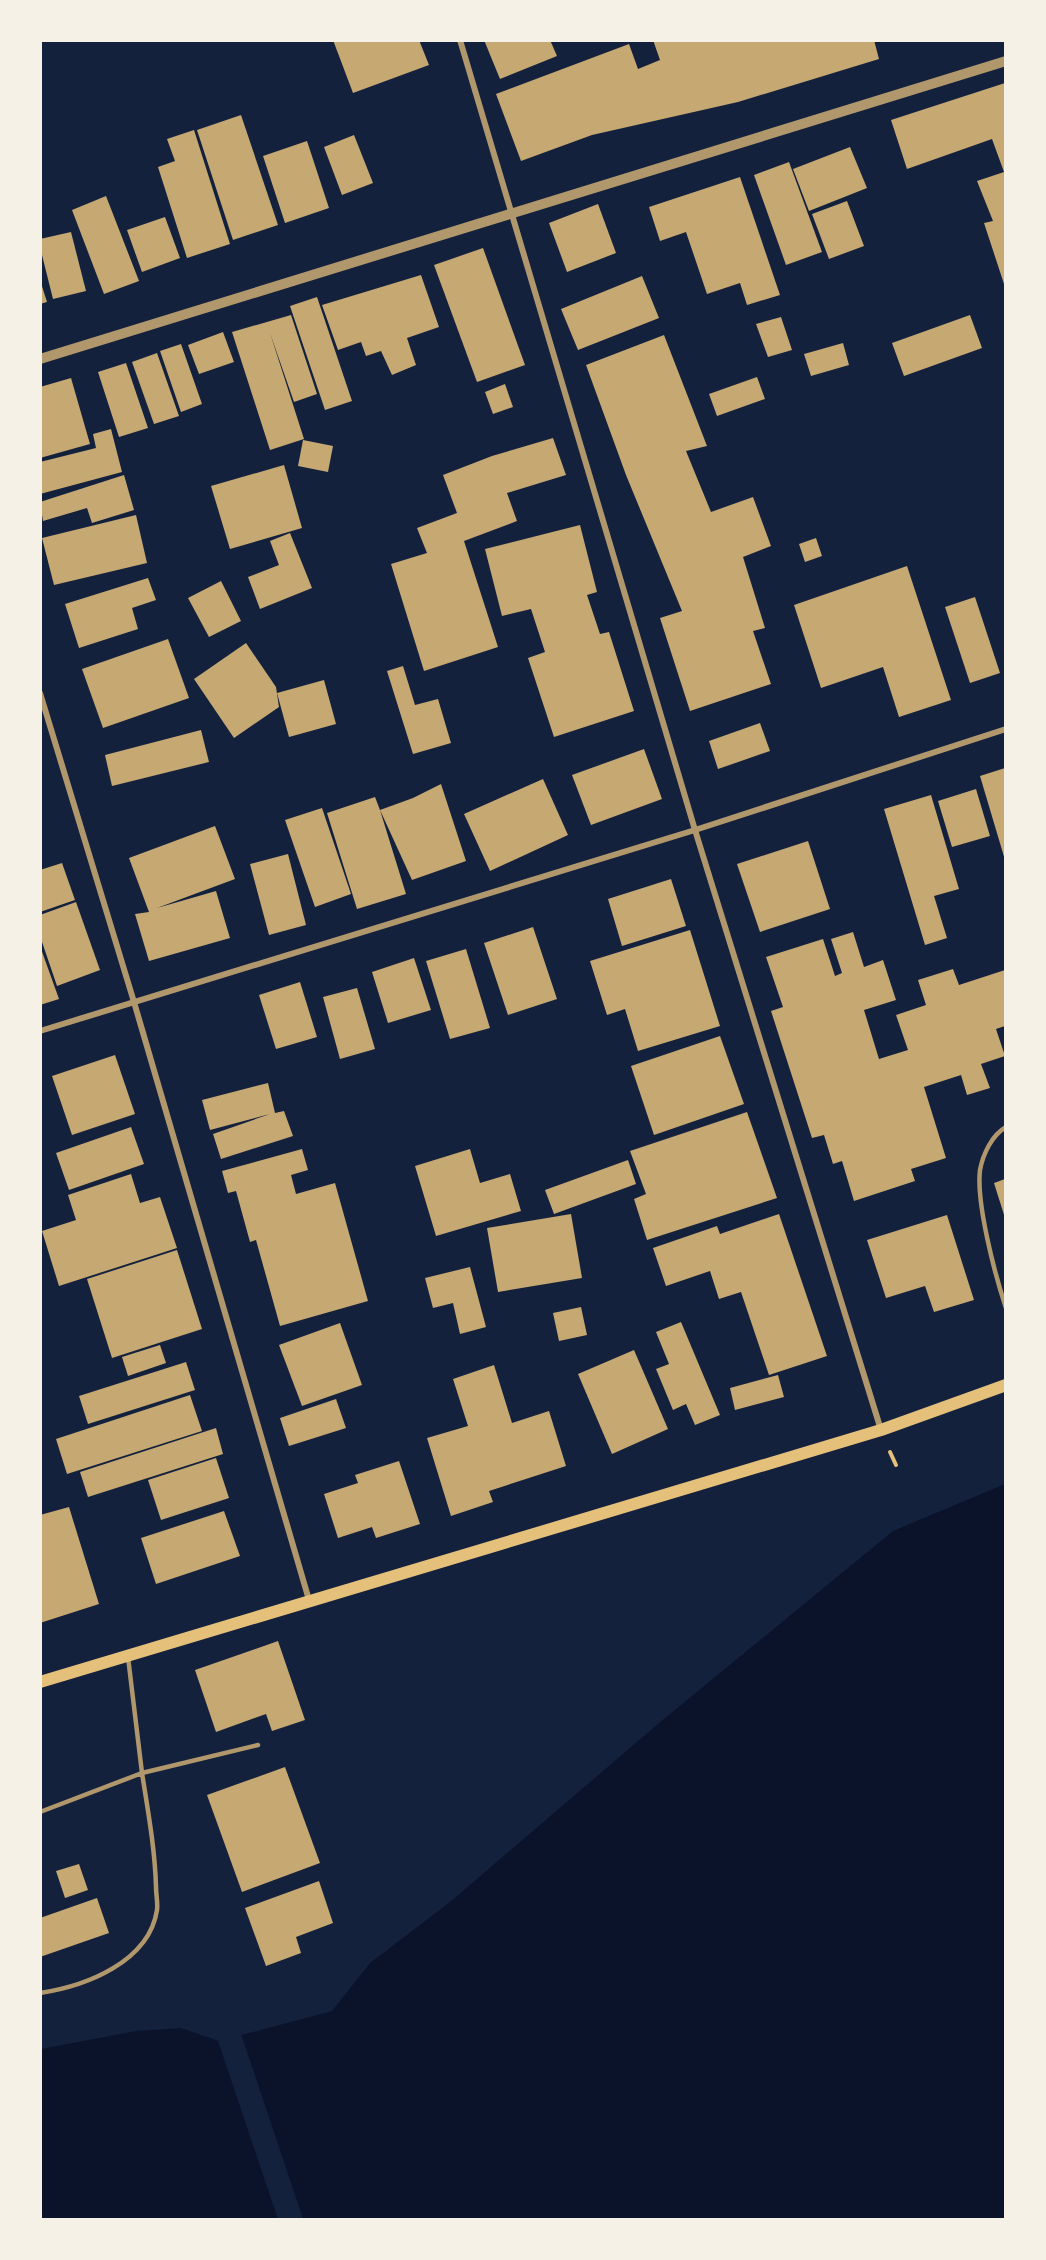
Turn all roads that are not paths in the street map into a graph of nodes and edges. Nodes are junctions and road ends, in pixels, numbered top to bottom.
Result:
1 (460, 40) edge
2 (1005, 62) edge
3 (512, 214) junction
4 (40, 359) edge
5 (40, 693) edge
6 (1005, 729) edge
7 (695, 830) junction
8 (134, 1002) junction
9 (40, 1031) edge
10 (1005, 1127) edge
11 (1005, 1308) edge
12 (1005, 1384) edge
13 (881, 1430) junction
14 (309, 1600) junction
15 (128, 1657) junction
16 (40, 1682) edge
17 (258, 1745) dead end
18 (142, 1773) junction
19 (40, 1812) edge
20 (40, 1993) edge

1 - 3 street
2 - 3 street
3 - 4 street
3 - 7 street
5 - 8 street
6 - 7 street
7 - 8 street
7 - 13 street
8 - 9 street
8 - 14 street
10 - 11 lane
12 - 13 main road
13 - 14 main road
14 - 15 main road
15 - 16 main road
15 - 18 lane
17 - 18 lane
18 - 19 lane
18 - 20 lane

